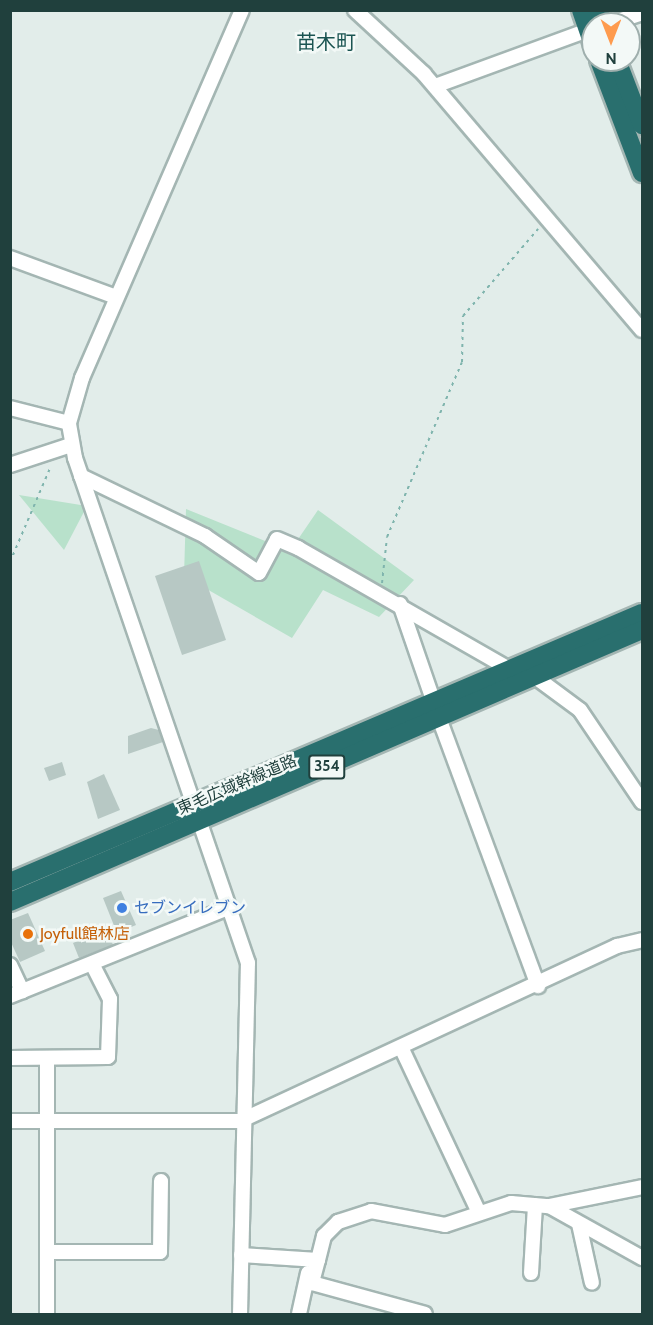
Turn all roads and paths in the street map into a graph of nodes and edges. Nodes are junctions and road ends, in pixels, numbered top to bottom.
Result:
1 (242, 10) edge
2 (355, 10) edge
3 (581, 38) edge
4 (604, 72) edge
5 (622, 72) edge
6 (435, 86) junction
7 (642, 125) edge
8 (642, 173) edge
9 (546, 221) junction
10 (10, 258) edge
11 (116, 297) junction
12 (642, 330) edge
13 (10, 408) edge
14 (69, 423) junction
15 (71, 445) junction
16 (52, 451) junction
17 (10, 465) edge
18 (81, 476) junction
19 (10, 562) edge
20 (380, 592) junction
21 (400, 604) junction
22 (642, 612) edge
23 (642, 630) edge
24 (511, 670) junction
25 (534, 676) junction
26 (436, 710) junction
27 (642, 802) edge
28 (192, 805) junction
29 (199, 823) junction
30 (10, 882) edge
31 (10, 902) edge
32 (228, 909) junction
33 (642, 940) edge
34 (10, 964) edge
35 (93, 965) junction
36 (538, 986) junction
37 (16, 993) edge
38 (402, 1047) junction
39 (10, 1058) edge
40 (47, 1058) junction
41 (244, 1120) junction
42 (10, 1121) edge
43 (47, 1121) junction
44 (161, 1181) dead end
45 (642, 1187) edge
46 (542, 1206) junction
47 (478, 1211) junction
48 (579, 1224) junction
49 (47, 1252) junction
50 (241, 1255) junction
51 (642, 1258) edge
52 (315, 1259) junction
53 (531, 1273) dead end
54 (592, 1283) dead end
55 (47, 1314) edge
56 (240, 1314) edge
57 (299, 1314) edge
58 (425, 1314) edge

1 - 11 street
2 - 6 street
3 - 6 street
4 - 8 highway
5 - 7 highway
6 - 9 street
9 - 12 street
9 - 20 path
10 - 11 street
11 - 14 street
13 - 14 street
14 - 15 street
15 - 16 street
15 - 18 street
16 - 17 street
16 - 19 path
18 - 20 street
18 - 28 street
20 - 21 street
21 - 24 street
21 - 26 street
22 - 24 highway, 東毛広域幹線道路 / 354
23 - 25 highway, 東毛広域幹線道路 / 354
24 - 26 highway, 東毛広域幹線道路 / 354
25 - 26 highway, 東毛広域幹線道路 / 354
25 - 27 street
26 - 28 highway, 東毛広域幹線道路 / 354
26 - 29 highway, 東毛広域幹線道路 / 354
26 - 36 street
28 - 29 street
28 - 30 highway, 東毛広域幹線道路 / 354
29 - 31 highway, 東毛広域幹線道路 / 354
29 - 32 street
32 - 35 street
32 - 41 street
33 - 36 street
34 - 37 street
35 - 37 street
35 - 40 street
36 - 38 street
38 - 41 street
38 - 47 street
39 - 40 street
40 - 43 street
41 - 43 street
41 - 50 street
42 - 43 street
43 - 49 street
44 - 49 street
45 - 46 street
46 - 47 street
46 - 48 street
46 - 53 street
47 - 52 street
48 - 51 street
48 - 54 street
49 - 55 street
50 - 52 street
50 - 56 street
52 - 57 street
52 - 58 street

